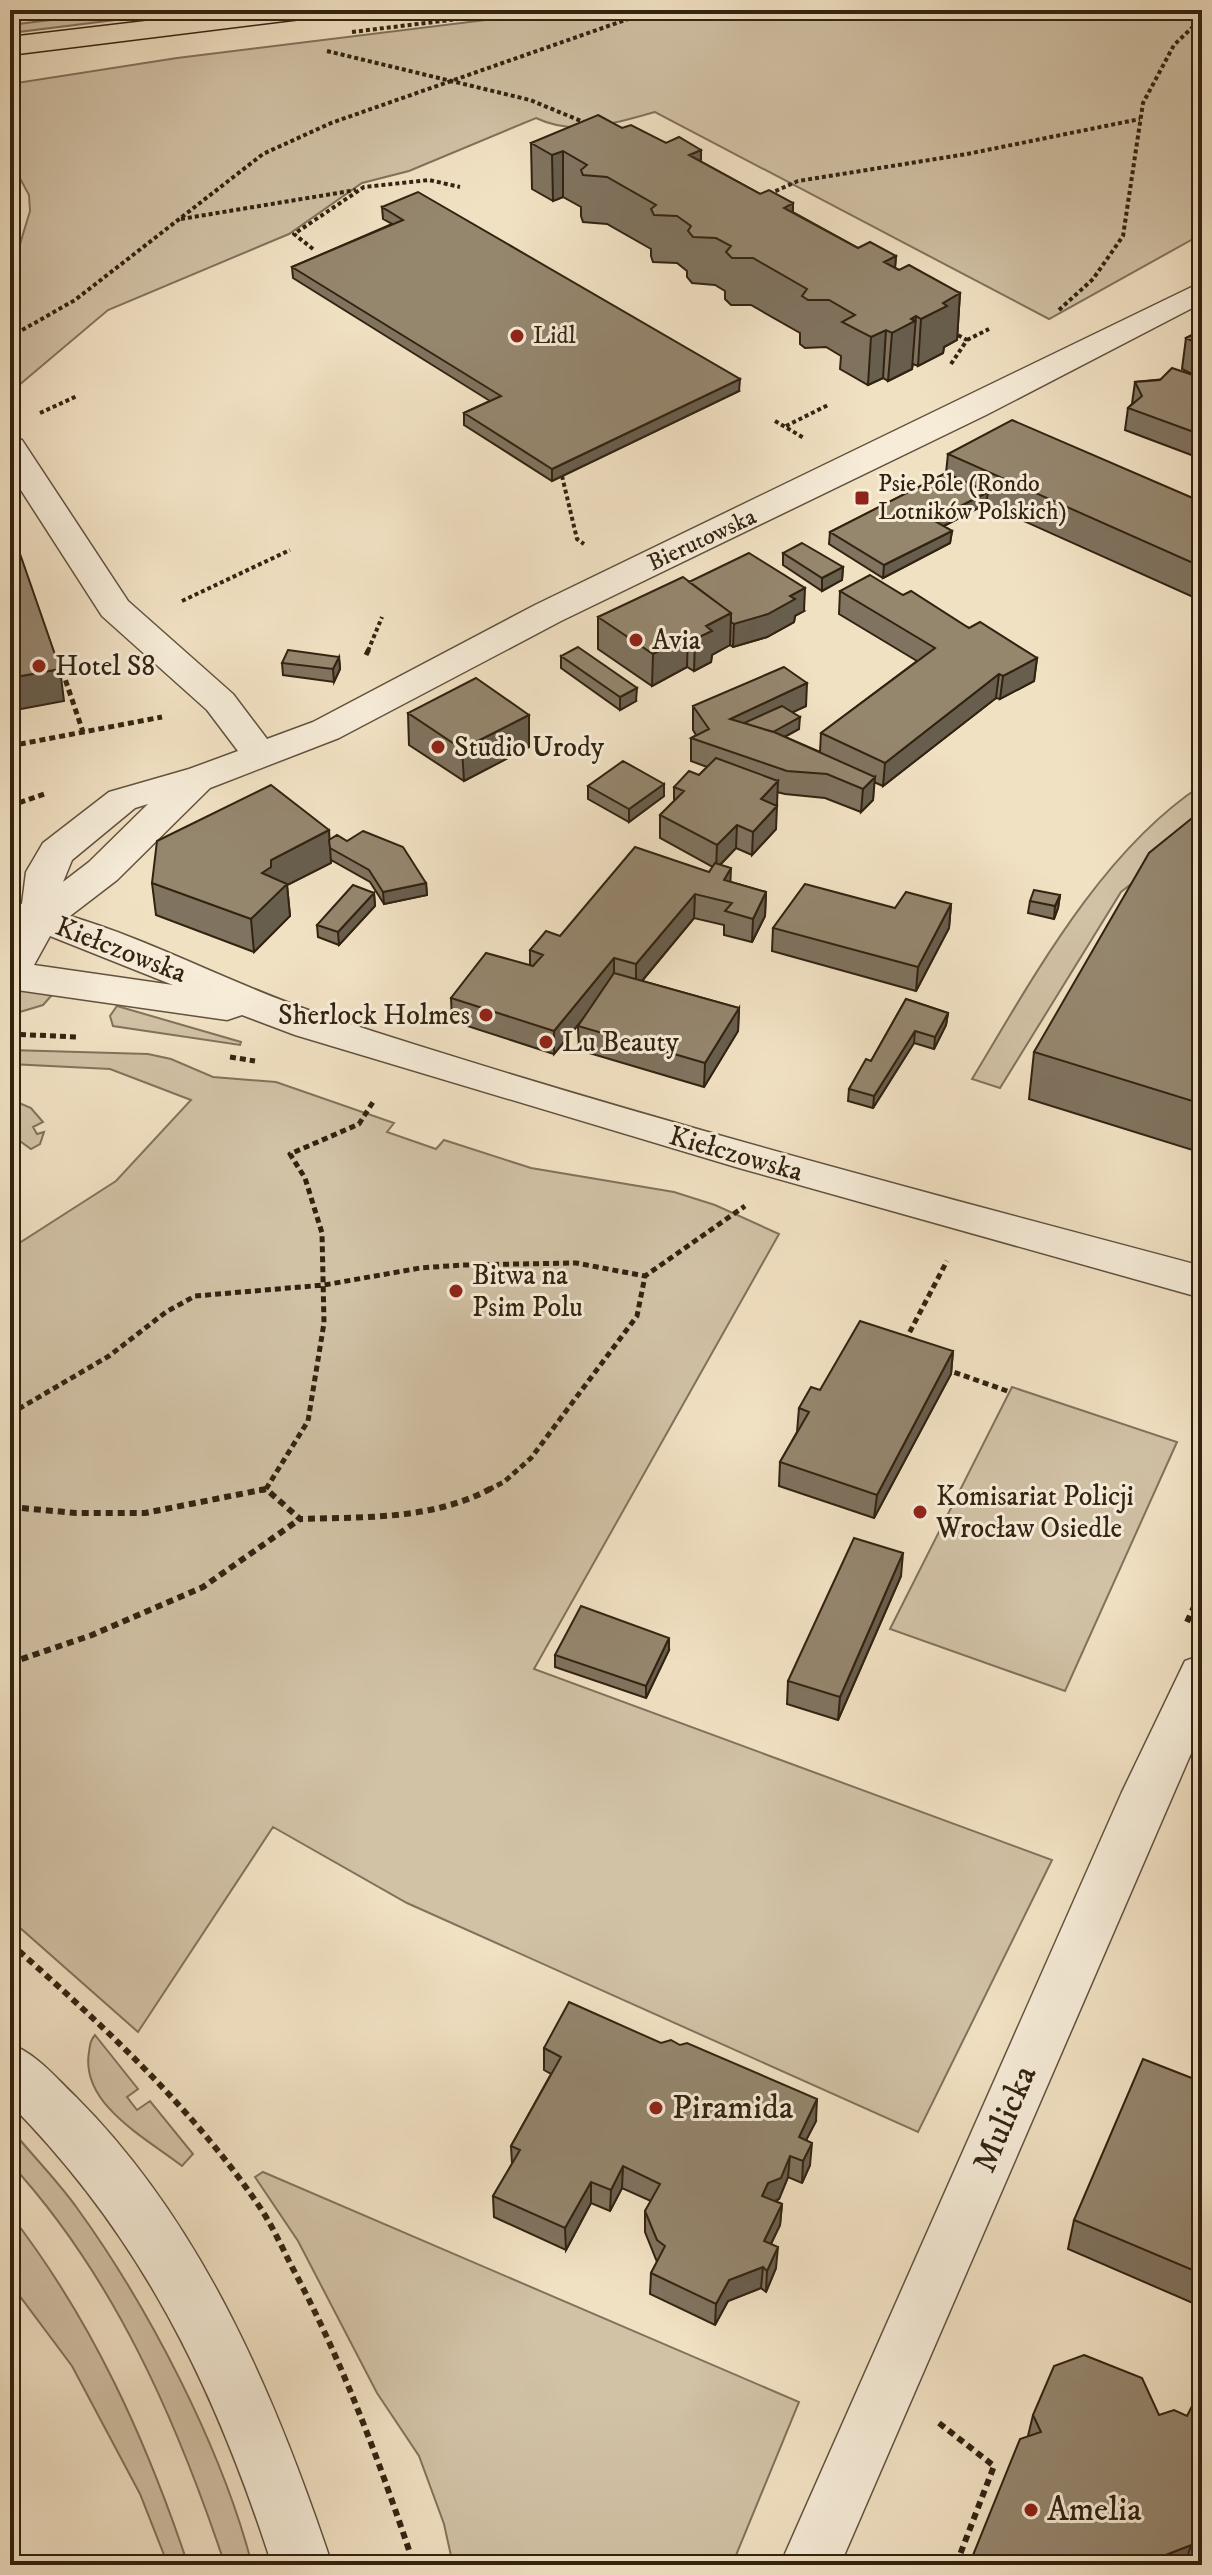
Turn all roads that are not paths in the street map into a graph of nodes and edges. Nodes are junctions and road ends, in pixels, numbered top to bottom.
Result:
1 (20, 10) edge
2 (309, 10) edge
3 (10, 11) edge
4 (10, 46) edge
5 (1202, 291) edge
6 (10, 447) edge
7 (260, 755) junction
8 (25, 917) edge
9 (10, 974) edge
10 (273, 1014) junction
11 (1202, 1282) edge
12 (1202, 1675) edge
13 (10, 2068) edge
14 (302, 2565) edge
15 (810, 2565) edge

1 - 3 main road
2 - 4 main road
5 - 7 street, Bierutowska
6 - 7 street
7 - 8 street, Bierutowska
8 - 9 street, Bierutowska
8 - 10 street, Kiełczowska
9 - 10 street, Kiełczowska
10 - 11 street, Kiełczowska
12 - 15 street, Mulicka
13 - 14 street

